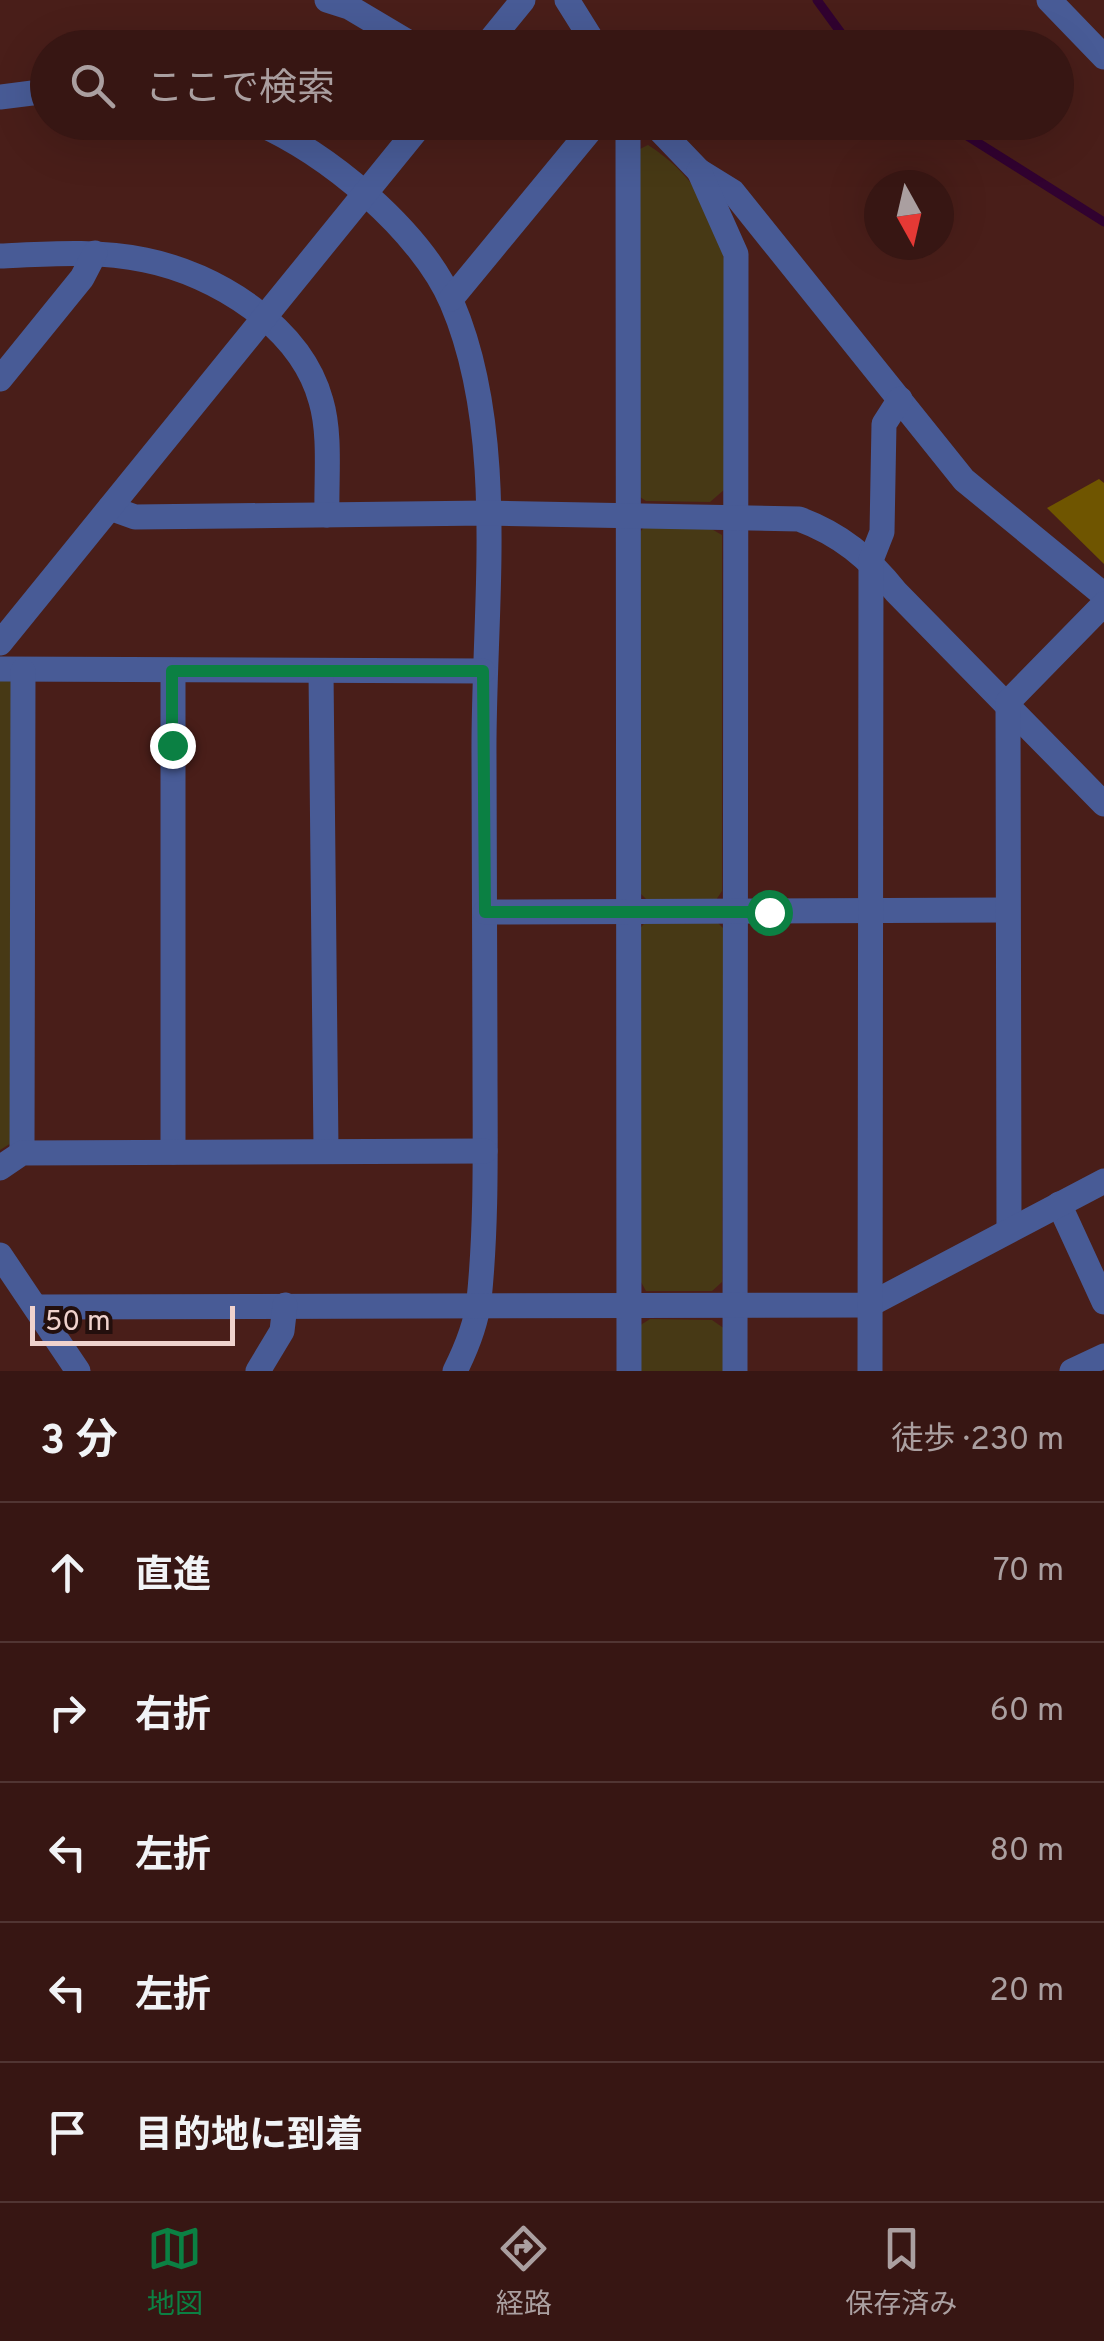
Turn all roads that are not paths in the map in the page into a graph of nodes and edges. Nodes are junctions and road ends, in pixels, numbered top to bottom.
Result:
1 (522, 0) edge
2 (567, 0) edge
3 (1048, 0) edge
4 (342, 2) edge
5 (388, 30) edge
6 (498, 30) edge
7 (585, 30) edge
8 (1104, 58) edge
9 (30, 93) edge
10 (0, 97) edge
11 (286, 140) edge
12 (408, 140) edge
13 (583, 140) edge
14 (628, 140) edge
15 (670, 140) edge
16 (699, 170) junction
17 (366, 192) junction
18 (95, 253) junction
19 (0, 256) edge
20 (451, 299) junction
21 (266, 316) junction
22 (0, 379) edge
23 (900, 399) junction
24 (110, 508) junction
25 (488, 514) junction
26 (327, 515) junction
27 (734, 516) junction
28 (628, 517) junction
29 (870, 560) junction
30 (1104, 595) edge
31 (1104, 604) edge
32 (0, 643) edge
33 (11, 670) edge
34 (172, 671) junction
35 (483, 671) junction
36 (321, 672) junction
37 (1008, 702) junction
38 (1104, 804) edge
39 (870, 910) junction
40 (1006, 910) junction
41 (485, 912) junction
42 (627, 912) junction
43 (735, 912) junction
44 (326, 1150) junction
45 (485, 1151) junction
46 (173, 1152) junction
47 (11, 1160) edge
48 (1104, 1181) edge
49 (1059, 1204) junction
50 (1009, 1230) junction
51 (0, 1254) edge
52 (1103, 1294) edge
53 (479, 1303) junction
54 (285, 1304) junction
55 (869, 1304) junction
56 (631, 1306) junction
57 (735, 1306) junction
58 (36, 1307) junction
59 (1104, 1356) edge
60 (78, 1371) edge
61 (258, 1371) edge
62 (455, 1371) edge
63 (629, 1371) edge
64 (735, 1371) edge
65 (870, 1371) edge
66 (1072, 1371) edge

1 - 6 street
2 - 7 street
3 - 8 street
4 - 5 street
9 - 10 street
11 - 17 street
12 - 17 street
13 - 20 street
14 - 28 street
15 - 16 street
16 - 23 street
16 - 27 street
17 - 20 street
17 - 21 street
18 - 19 street
18 - 21 street
18 - 22 street
20 - 25 street
21 - 24 street
21 - 26 street
23 - 29 street
23 - 30 street
24 - 26 street
24 - 32 street
25 - 26 street
25 - 28 street
25 - 35 street
27 - 28 street
27 - 29 street
27 - 43 street
28 - 42 street
29 - 37 street
29 - 39 street
31 - 37 street
33 - 34 street
33 - 47 street
34 - 36 street
34 - 46 street
35 - 36 street
35 - 41 street
36 - 44 street
37 - 38 street
37 - 40 street
39 - 40 street
39 - 43 street
39 - 55 street
40 - 50 street
41 - 42 street
41 - 45 street
42 - 43 street
42 - 56 street
43 - 57 street
44 - 45 street
44 - 46 street
45 - 53 street
46 - 47 street
48 - 49 street
49 - 50 street
49 - 52 street
50 - 55 street
51 - 58 street
53 - 54 street
53 - 56 street
53 - 62 street
54 - 58 street
54 - 61 street
55 - 57 street
55 - 65 street
56 - 57 street
56 - 63 street
57 - 64 street
58 - 60 street
59 - 66 street

